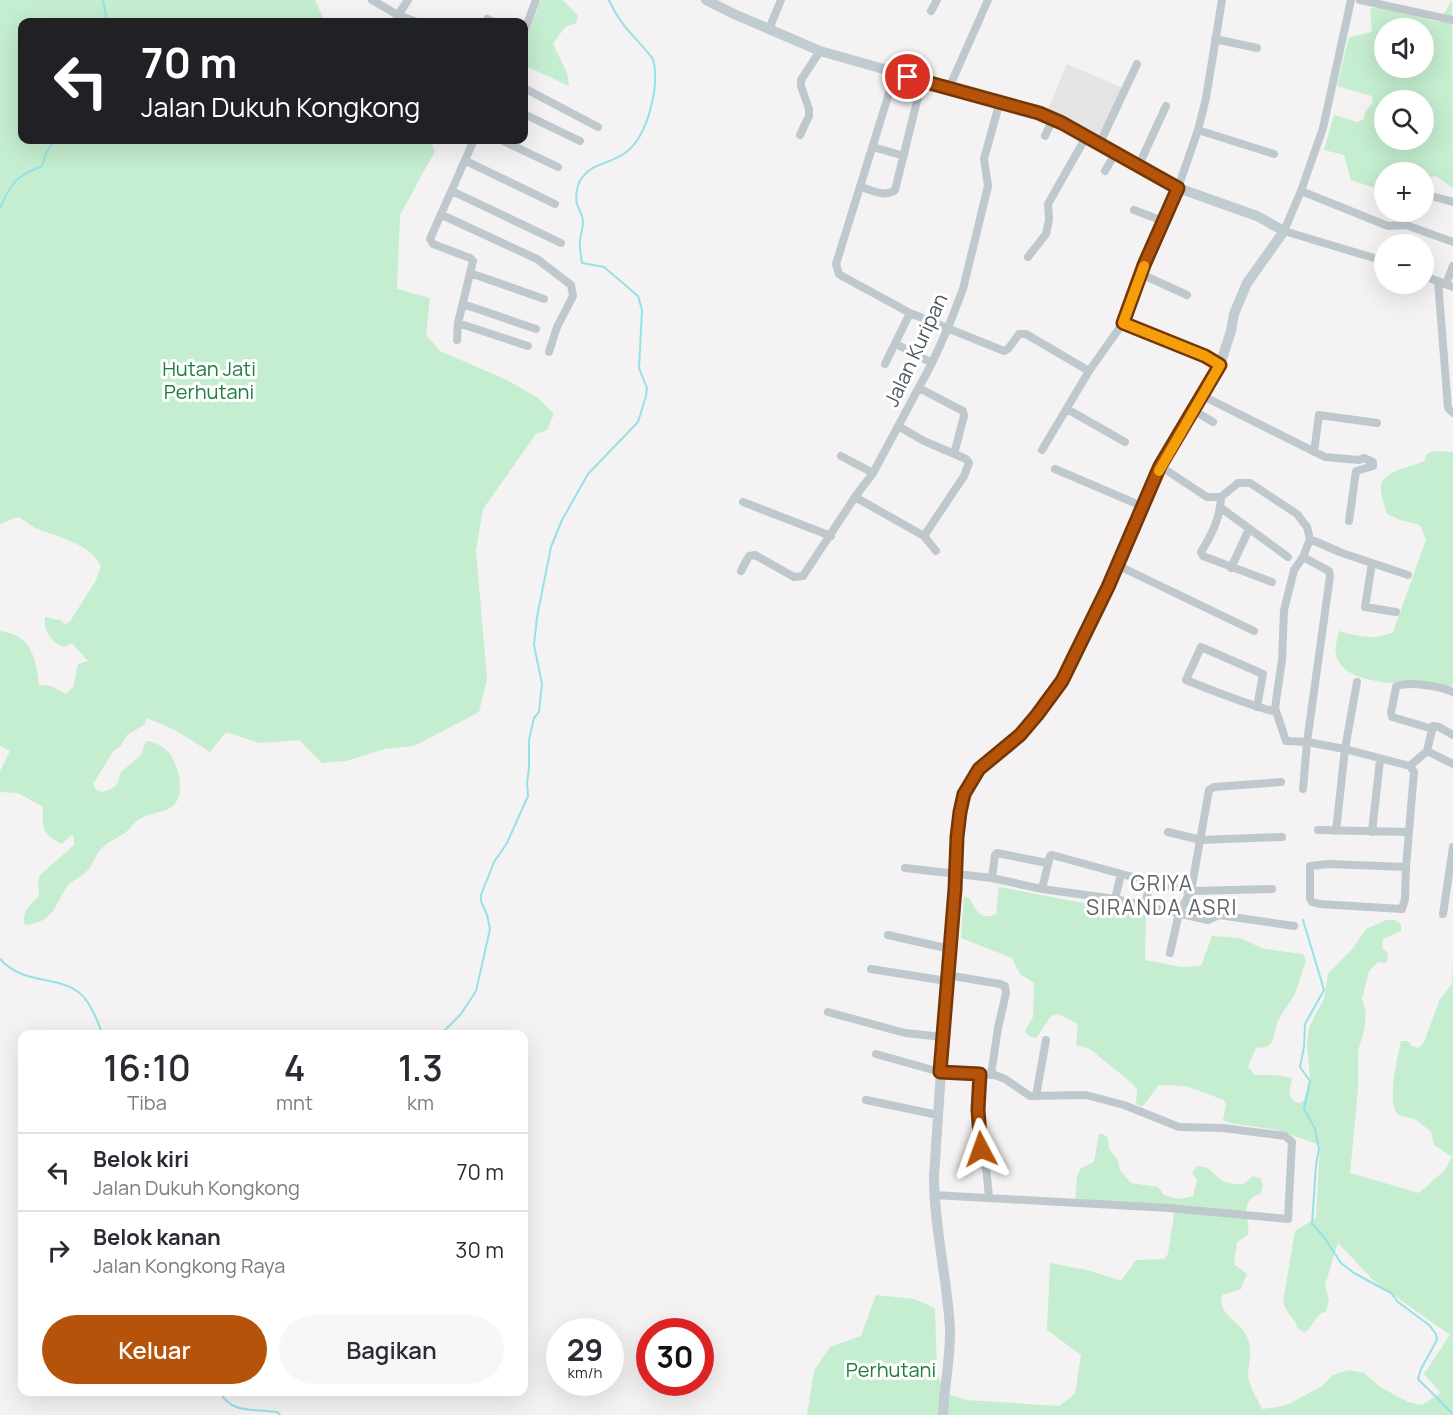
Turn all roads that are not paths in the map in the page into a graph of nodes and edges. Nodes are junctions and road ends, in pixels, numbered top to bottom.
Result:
1 (372, 0) edge
2 (408, 0) edge
3 (536, 0) edge
4 (706, 0) edge
5 (781, 0) edge
6 (937, 0) edge
7 (988, 0) edge
8 (1222, 0) edge
9 (1351, 0) edge
10 (1360, 0) edge
11 (931, 11) dead end
12 (396, 18) edge
13 (398, 18) edge
14 (1453, 20) edge
15 (528, 21) edge
16 (769, 29) junction
17 (1215, 39) junction
18 (1257, 48) dead end
19 (820, 51) junction
20 (1137, 64) dead end
21 (895, 74) junction
22 (922, 81) junction
23 (950, 88) junction
24 (528, 90) edge
25 (1000, 101) junction
26 (1166, 106) dead end
27 (528, 116) edge
28 (1053, 119) junction
29 (598, 127) dead end
30 (1198, 130) junction
31 (800, 135) dead end
32 (1045, 136) dead end
33 (1086, 137) junction
34 (580, 141) dead end
35 (472, 144) edge
36 (509, 144) edge
37 (1099, 145) junction
38 (873, 147) junction
39 (1115, 154) junction
40 (1274, 154) dead end
41 (904, 156) junction
42 (465, 161) junction
43 (558, 167) dead end
44 (1137, 167) junction
45 (1105, 171) dead end
46 (861, 187) junction
47 (1178, 188) junction
48 (452, 191) junction
49 (1301, 191) junction
50 (1434, 197) edge
51 (1453, 202) edge
52 (555, 204) dead end
53 (1134, 210) dead end
54 (442, 215) junction
55 (1163, 221) junction
56 (1284, 231) junction
57 (1453, 242) edge
58 (561, 243) dead end
59 (1028, 257) dead end
60 (1374, 258) edge
61 (1453, 266) edge
62 (470, 273) junction
63 (1141, 274) junction
64 (1445, 284) edge
65 (1187, 295) dead end
66 (544, 299) dead end
67 (463, 304) junction
68 (910, 313) junction
69 (458, 323) junction
70 (1123, 323) junction
71 (948, 328) junction
72 (536, 329) dead end
73 (457, 340) dead end
74 (896, 344) junction
75 (528, 346) dead end
76 (549, 352) dead end
77 (932, 363) junction
78 (885, 364) dead end
79 (1220, 365) junction
80 (1089, 371) junction
81 (919, 388) junction
82 (1203, 396) junction
83 (1067, 409) junction
84 (1193, 410) junction
85 (1453, 413) edge
86 (1213, 422) dead end
87 (1377, 423) dead end
88 (898, 426) junction
89 (1125, 442) dead end
90 (1042, 450) dead end
91 (1314, 452) junction
92 (954, 454) junction
93 (841, 456) dead end
94 (1160, 466) junction
95 (1055, 469) dead end
96 (873, 473) junction
97 (855, 497) junction
98 (1221, 497) junction
99 (743, 502) dead end
100 (1144, 507) junction
101 (1221, 508) junction
102 (1349, 521) dead end
103 (1249, 529) junction
104 (831, 536) junction
105 (924, 536) junction
106 (1310, 539) junction
107 (936, 551) dead end
108 (1288, 557) dead end
109 (1303, 557) junction
110 (1372, 563) junction
111 (1117, 565) junction
112 (1231, 568) junction
113 (741, 571) dead end
114 (1408, 575) dead end
115 (1272, 582) dead end
116 (1396, 612) dead end
117 (1254, 631) dead end
118 (1357, 682) dead end
119 (1453, 692) edge
120 (1257, 707) junction
121 (1276, 710) junction
122 (1433, 729) junction
123 (1453, 735) edge
124 (1307, 742) junction
125 (1345, 749) junction
126 (1427, 751) junction
127 (1380, 759) junction
128 (1453, 764) edge
129 (1410, 766) junction
130 (1281, 782) dead end
131 (1302, 789) dead end
132 (1318, 830) dead end
133 (1336, 831) junction
134 (1168, 832) dead end
135 (1372, 832) junction
136 (1409, 832) junction
137 (1282, 837) dead end
138 (1201, 840) junction
139 (1453, 847) edge
140 (1047, 863) junction
141 (1406, 867) junction
142 (905, 868) dead end
143 (1122, 874) junction
144 (955, 875) junction
145 (992, 878) junction
146 (1151, 882) junction
147 (1042, 888) junction
148 (1272, 889) dead end
149 (1191, 891) junction
150 (1115, 899) junction
151 (1144, 906) junction
152 (1179, 913) junction
153 (1443, 914) dead end
154 (1294, 926) dead end
155 (888, 934) dead end
156 (950, 949) junction
157 (1170, 953) dead end
158 (871, 969) dead end
159 (947, 978) junction
160 (828, 1012) dead end
161 (943, 1037) junction
162 (1046, 1040) dead end
163 (876, 1054) dead end
164 (940, 1072) junction
165 (980, 1074) junction
166 (991, 1075) junction
167 (1036, 1096) junction
168 (866, 1100) dead end
169 (938, 1116) junction
170 (934, 1195) junction
171 (989, 1197) junction
172 (943, 1415) edge

1 - 12 street
2 - 13 street
3 - 15 street
4 - 16 street
5 - 16 street
6 - 11 street
7 - 23 street
8 - 17 street
9 - 49 street
10 - 14 street
16 - 19 street
17 - 18 street
17 - 30 street
19 - 21 street
19 - 31 street
20 - 37 street
21 - 22 street
21 - 38 street, Jalan Kuripan
22 - 23 street
22 - 41 street
23 - 25 street
24 - 29 street
25 - 28 street
25 - 71 street, Jalan Kuripan
26 - 44 street
27 - 34 street
28 - 32 street
28 - 33 street
30 - 40 street
30 - 47 street
33 - 37 street
33 - 59 street
35 - 42 street
36 - 43 street
37 - 39 street
38 - 41 street
38 - 46 street, Jalan Kuripan
39 - 44 street
39 - 45 street
41 - 46 street
42 - 48 street
42 - 52 street
44 - 47 street
46 - 68 street, Jalan Kuripan
47 - 55 street
47 - 56 street
48 - 54 street
48 - 58 street
49 - 56 street
49 - 57 street
50 - 51 street
53 - 55 street
54 - 62 street
54 - 76 street
55 - 63 street
56 - 60 street
56 - 79 street
61 - 64 street
62 - 66 street
62 - 67 street
63 - 65 street
63 - 70 street
64 - 85 street
67 - 69 street
67 - 72 street
68 - 71 street
68 - 74 street, Jalan Kuripan
69 - 73 street
69 - 75 street
70 - 79 street
70 - 80 street
71 - 77 street, Jalan Kuripan
71 - 80 street
74 - 77 street
74 - 78 street, Jalan Kuripan
77 - 81 street, Jalan Kuripan
79 - 82 street
80 - 83 street
81 - 88 street, Jalan Kuripan
81 - 92 street
82 - 84 street
82 - 91 street
83 - 89 street
83 - 90 street
84 - 86 street
84 - 94 street
87 - 91 street
88 - 92 street
88 - 96 street, Jalan Kuripan
91 - 102 street
92 - 105 street
93 - 96 street
94 - 98 street
94 - 100 street
95 - 100 street
96 - 97 street, Jalan Kuripan
97 - 104 street, Jalan Kuripan
97 - 105 street
98 - 101 street
98 - 106 street
99 - 104 street
100 - 111 street
101 - 103 street
101 - 112 street
103 - 108 street
103 - 112 street
104 - 113 street, Jalan Kuripan
105 - 107 street
106 - 109 street
106 - 110 street
109 - 121 street
109 - 124 street
110 - 114 street
110 - 116 street
111 - 117 street
111 - 144 street
112 - 115 street
118 - 125 street
119 - 122 street
120 - 120 street
120 - 121 street
121 - 124 street
122 - 123 street
122 - 126 street
124 - 125 street
124 - 131 street
125 - 127 street
125 - 133 street
126 - 128 street
126 - 129 street
127 - 129 street
127 - 135 street
129 - 136 street
130 - 138 street
132 - 133 street
133 - 135 street
134 - 138 street
135 - 136 street
136 - 141 street
137 - 138 street
138 - 149 street
139 - 153 street
140 - 143 street
140 - 145 street
140 - 147 street
141 - 141 street
142 - 144 street
143 - 146 street
143 - 150 street
144 - 145 street
144 - 156 street
145 - 147 street
146 - 149 street
146 - 151 street
147 - 150 street
148 - 149 street
149 - 152 street
150 - 151 street
151 - 152 street
152 - 154 street
152 - 157 street
155 - 156 street
156 - 159 street
158 - 159 street
159 - 161 street
159 - 166 street
160 - 161 street
161 - 164 street
162 - 167 street
163 - 164 street
164 - 165 street
164 - 169 street
165 - 166 street
165 - 171 street
166 - 167 street
167 - 171 street
168 - 169 street
169 - 170 street
170 - 171 street
170 - 172 street

